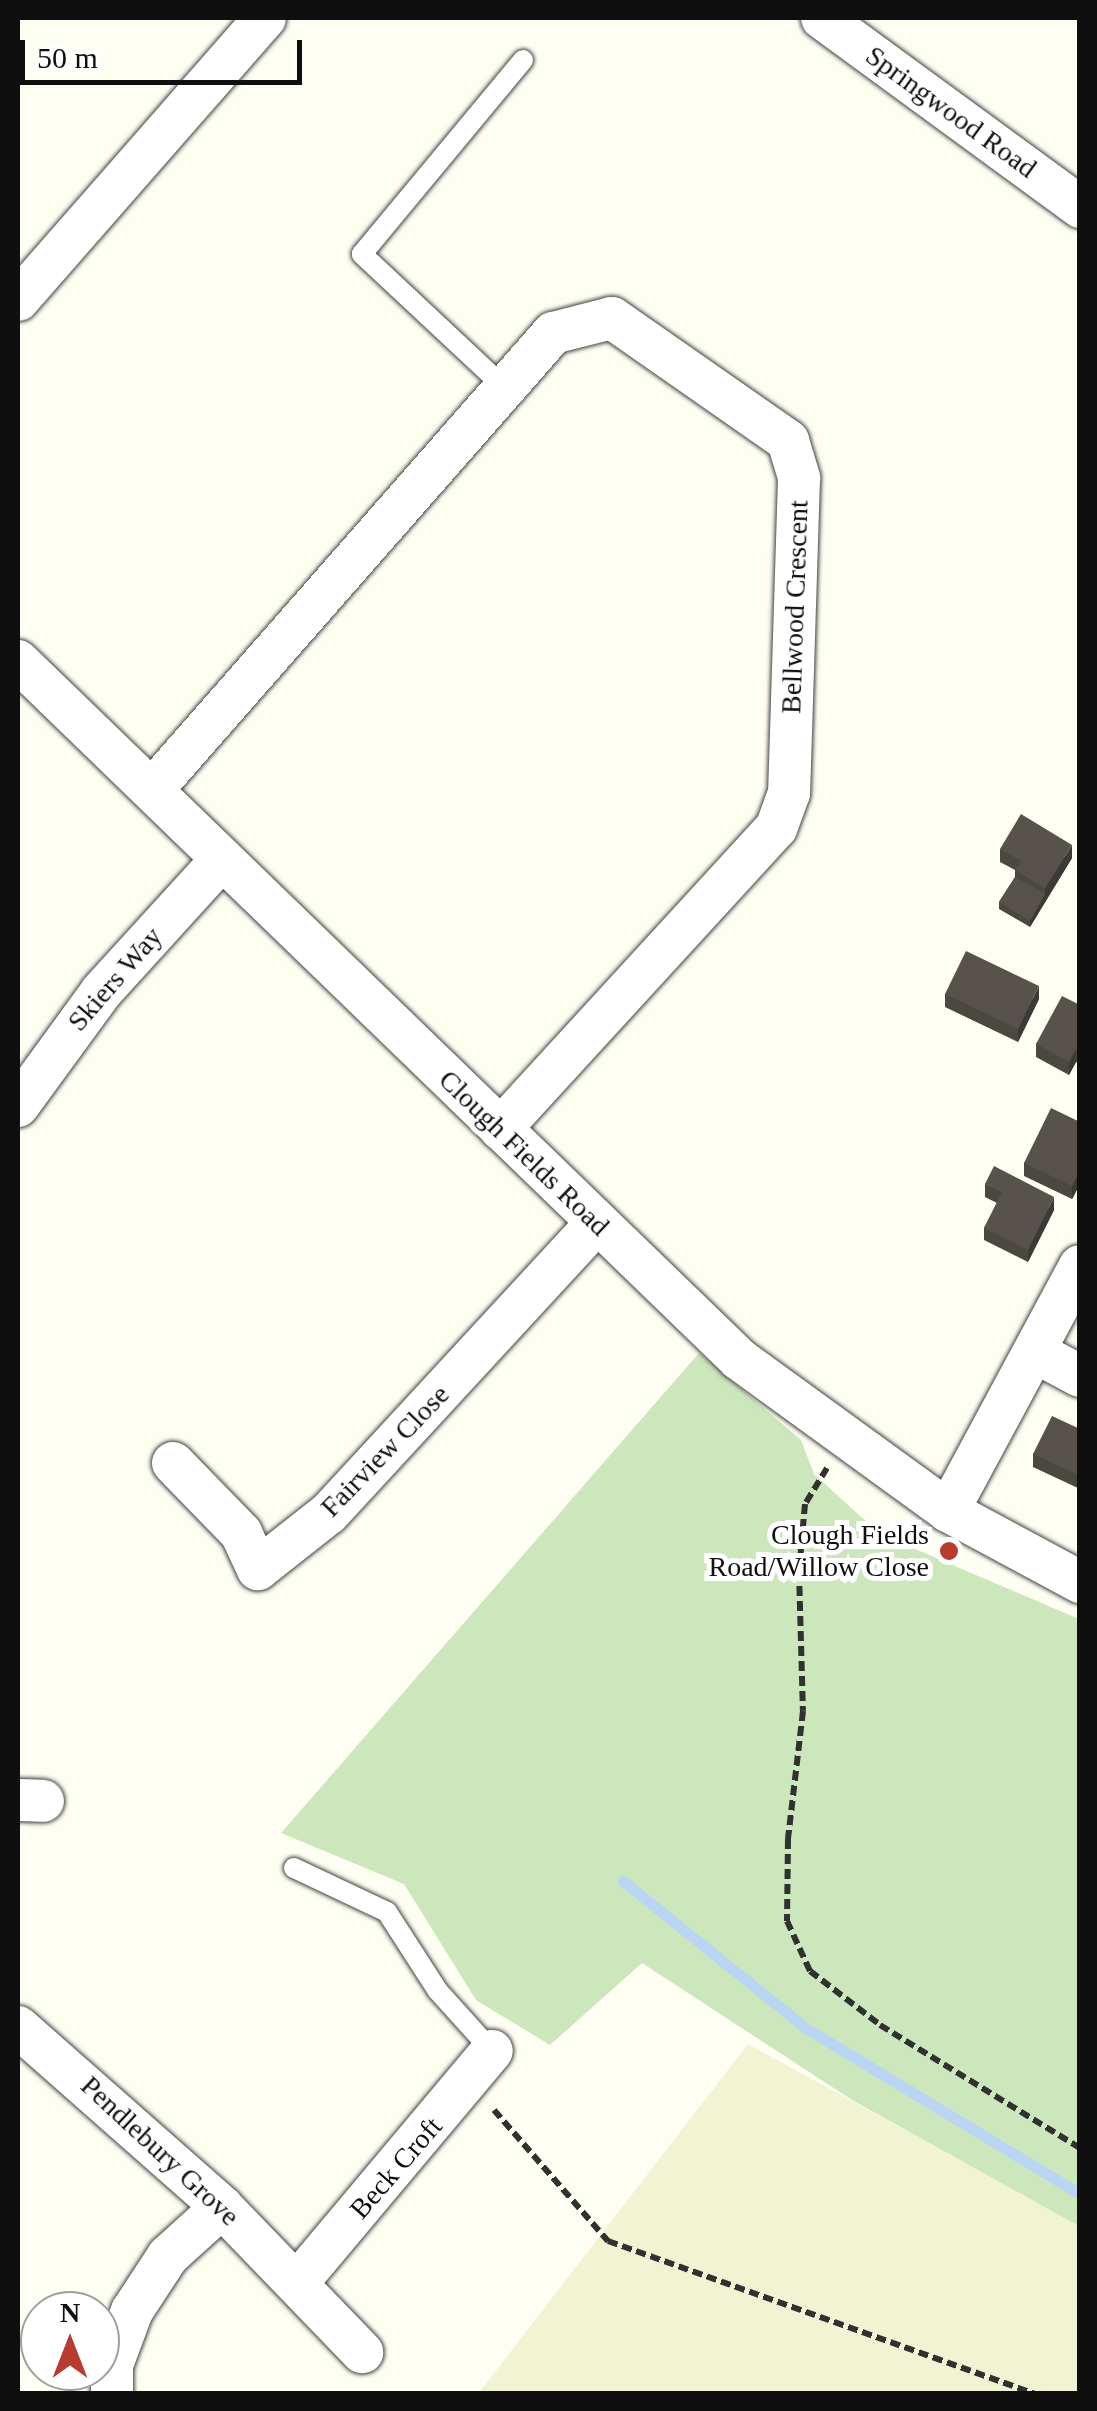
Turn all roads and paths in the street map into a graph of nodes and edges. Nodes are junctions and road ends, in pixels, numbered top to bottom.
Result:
1 (265, 18) edge
2 (822, 18) edge
3 (523, 60) dead end
4 (1080, 207) edge
5 (18, 300) edge
6 (505, 388) junction
7 (18, 661) edge
8 (152, 790) junction
9 (222, 859) junction
10 (18, 1106) edge
11 (500, 1129) junction
12 (597, 1223) junction
13 (1080, 1266) edge
14 (1035, 1352) junction
15 (1080, 1376) edge
16 (844, 1440) junction
17 (173, 1464) dead end
18 (948, 1511) junction
19 (1080, 1582) edge
20 (294, 1868) dead end
21 (18, 2027) edge
22 (481, 2067) junction
23 (1080, 2148) edge
24 (222, 2207) junction
25 (296, 2283) junction
26 (362, 2352) dead end
27 (112, 2394) edge
28 (1035, 2394) edge

1 - 5 street
2 - 4 street, Springwood Road
3 - 6 lane
6 - 8 street, Bellwood Crescent
6 - 11 street, Bellwood Crescent
7 - 8 street, Clough Fields Road
8 - 9 street, Clough Fields Road
9 - 10 street, Skiers Way
9 - 11 street, Clough Fields Road
11 - 12 street, Clough Fields Road
12 - 16 street, Clough Fields Road
12 - 17 street, Fairview Close
13 - 14 street
14 - 15 street
14 - 18 street
16 - 18 street, Clough Fields Road
16 - 23 path
18 - 19 street, Clough Fields Road
20 - 22 lane
21 - 24 street, Pendlebury Grove
22 - 25 street, Beck Croft
22 - 28 path
24 - 25 street, Pendlebury Grove
24 - 27 street
25 - 26 street, Pendlebury Grove

